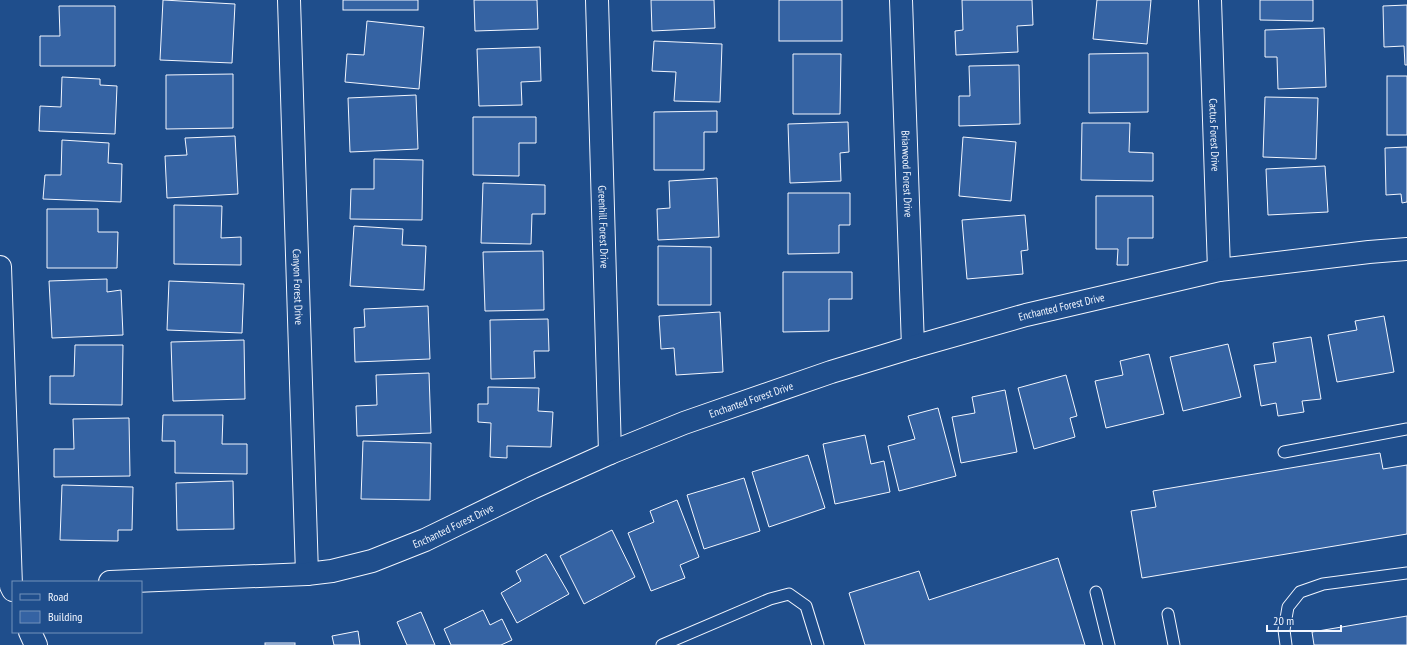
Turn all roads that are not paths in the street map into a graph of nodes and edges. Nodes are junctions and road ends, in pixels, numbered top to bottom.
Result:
1 (290, 0) edge
2 (597, 0) edge
3 (901, 0) edge
4 (1210, 0) edge
5 (1407, 249) edge
6 (0, 267) edge
7 (1219, 270) junction
8 (913, 347) junction
9 (1407, 429) edge
10 (1284, 452) dead end
11 (610, 453) junction
12 (1407, 573) edge
13 (307, 574) junction
14 (135, 581) edge
15 (9, 587) edge
16 (1096, 592) dead end
17 (1168, 614) dead end
18 (30, 633) edge
19 (36, 645) edge
20 (662, 645) edge
21 (818, 645) edge
22 (1109, 645) edge
23 (1174, 645) edge
24 (1286, 645) edge

1 - 13 street, Canyon Forest Drive
2 - 11 street, Greenhill Forest Drive
3 - 8 street, Briarwood Forest Drive
4 - 7 street, Cactus Forest Drive
5 - 7 street, Enchanted Forest Drive
6 - 15 street
7 - 8 street, Enchanted Forest Drive
8 - 11 street, Enchanted Forest Drive
9 - 10 lane
11 - 13 street, Enchanted Forest Drive
12 - 24 lane
13 - 14 street, Enchanted Forest Drive
16 - 22 lane
17 - 23 lane
18 - 19 street
20 - 21 lane

